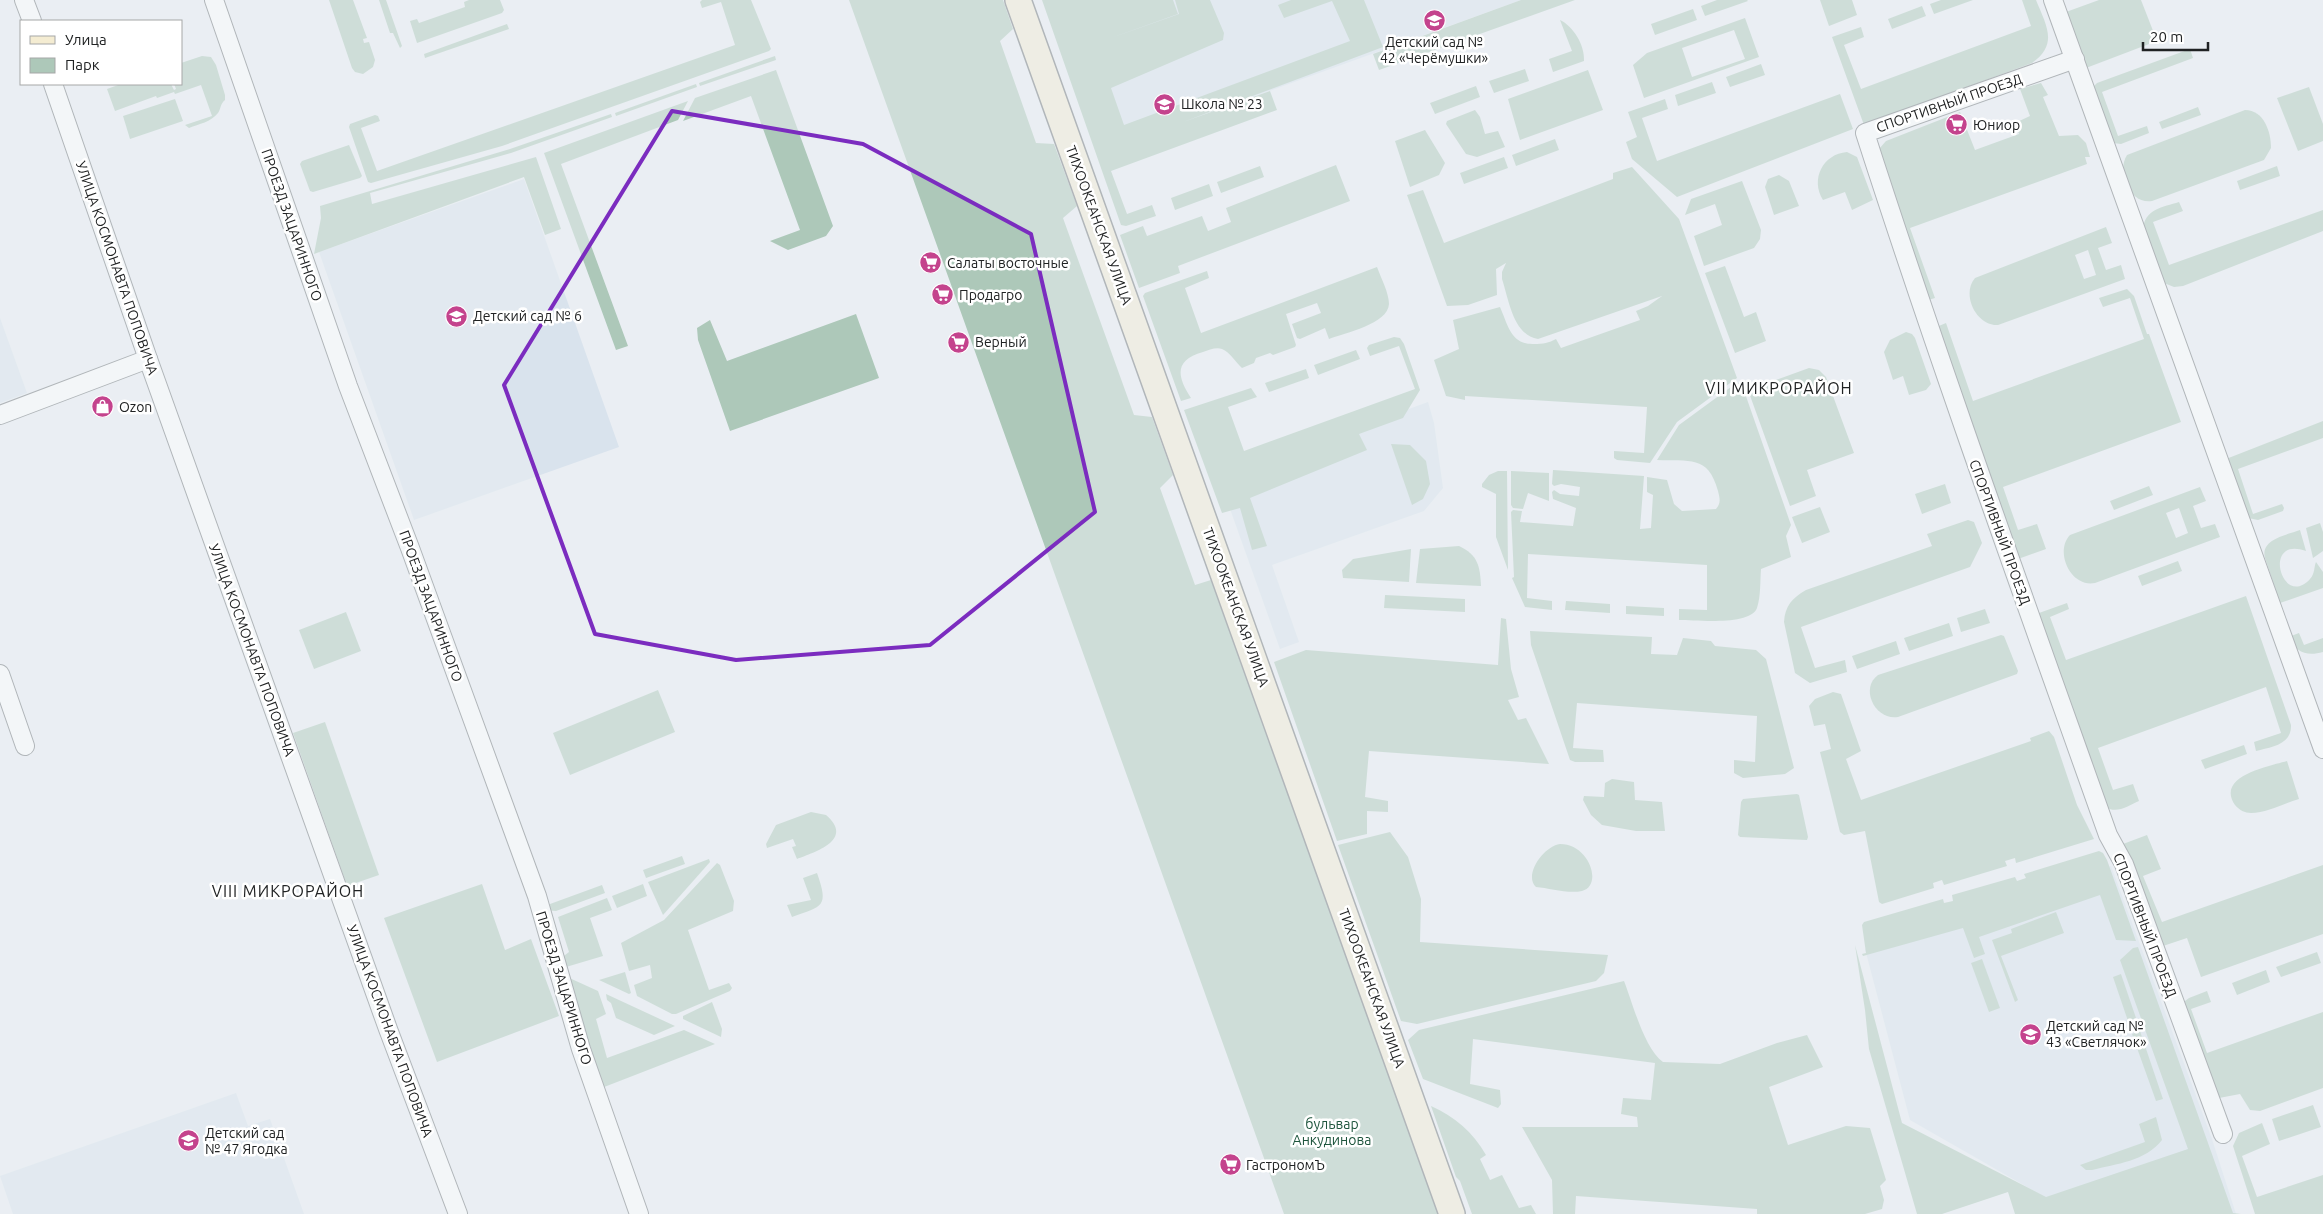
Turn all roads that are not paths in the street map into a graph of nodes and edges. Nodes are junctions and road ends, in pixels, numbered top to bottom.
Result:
1 (24, 0) edge
2 (214, 0) edge
3 (1018, 0) edge
4 (2053, 0) edge
5 (32, 20) edge
6 (2075, 59) junction
7 (53, 85) edge
8 (148, 359) junction
9 (0, 415) edge
10 (0, 674) edge
11 (25, 746) dead end
12 (2323, 749) edge
13 (2223, 1134) dead end
14 (458, 1214) edge
15 (639, 1214) edge
16 (1452, 1214) edge

1 - 5 street
2 - 15 street, ПРОЕЗД ЗАЦАРИННОГО
3 - 16 street, ТИХООКЕАНСКАЯ УЛИЦА
4 - 6 street
6 - 12 street
6 - 13 street, СПОРТИВНЫЙ ПРОЕЗД
7 - 8 street, УЛИЦА КОСМОНАВТА ПОПОВИЧА
8 - 9 street
8 - 14 street, УЛИЦА КОСМОНАВТА ПОПОВИЧА
10 - 11 street

